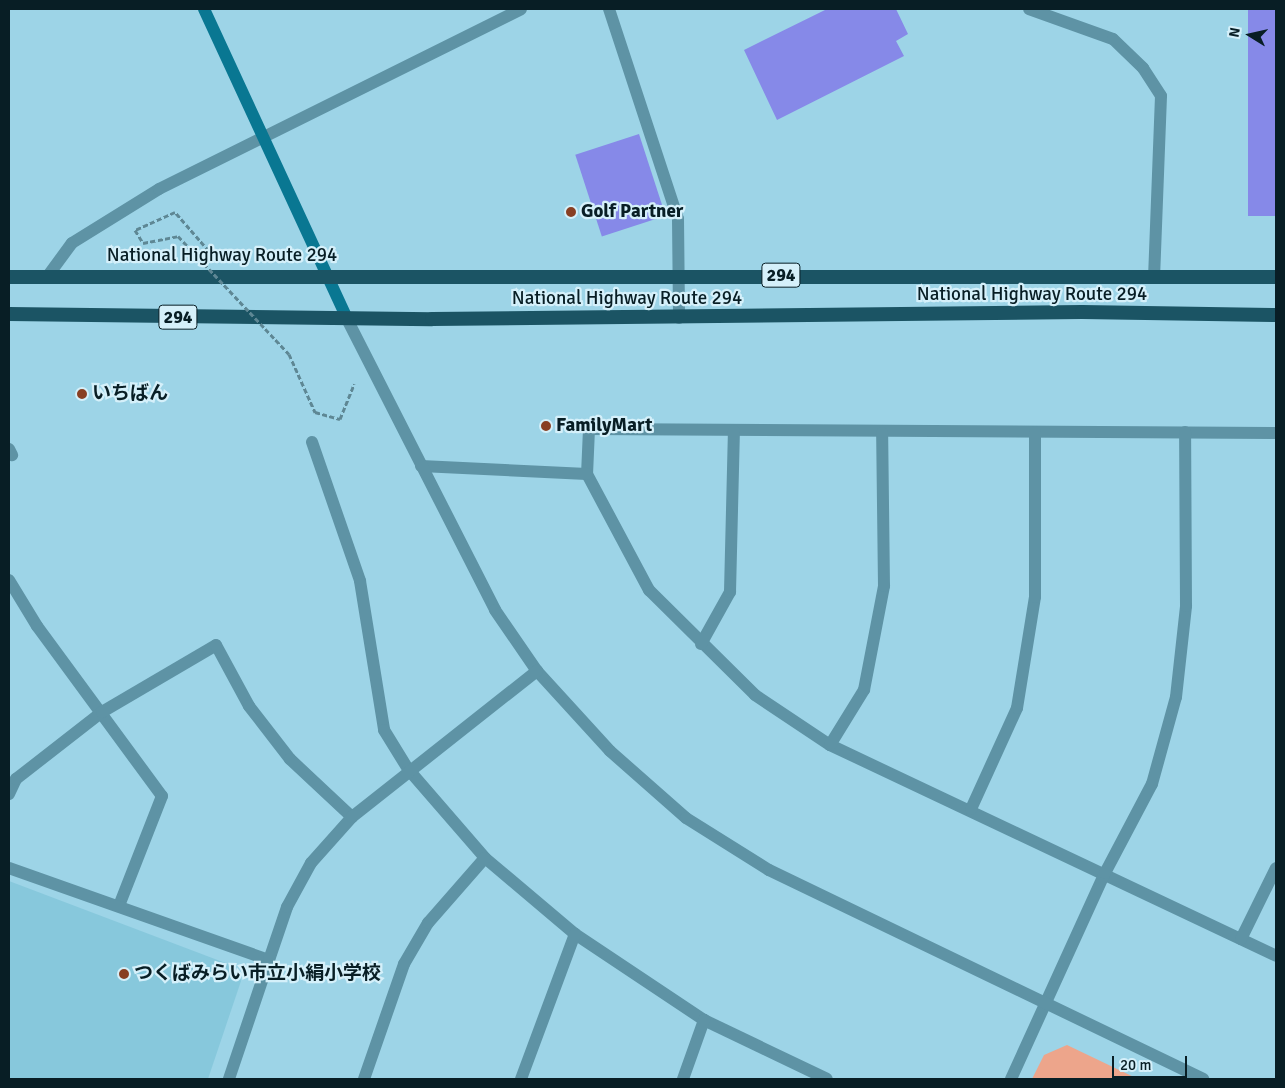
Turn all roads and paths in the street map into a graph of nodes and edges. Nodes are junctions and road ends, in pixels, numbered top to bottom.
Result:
1 (204, 9) edge
2 (521, 9) edge
3 (609, 9) edge
4 (1029, 9) edge
5 (263, 134) junction
6 (210, 251) dead end
7 (326, 274) junction
8 (677, 275) junction
9 (1154, 276) junction
10 (9, 277) edge
11 (47, 277) junction
12 (1276, 277) edge
13 (9, 314) edge
14 (1276, 315) edge
15 (678, 318) junction
16 (346, 319) junction
17 (354, 384) dead end
18 (734, 431) junction
19 (1035, 432) junction
20 (1185, 432) junction
21 (1276, 433) edge
22 (882, 434) junction
23 (312, 442) dead end
24 (421, 466) junction
25 (587, 474) junction
26 (9, 580) edge
27 (700, 644) junction
28 (537, 671) junction
29 (102, 712) junction
30 (830, 745) junction
31 (408, 769) junction
32 (9, 794) edge
33 (971, 809) junction
34 (352, 817) junction
35 (485, 858) junction
36 (9, 868) edge
37 (1276, 868) edge
38 (1105, 873) junction
39 (119, 906) junction
40 (574, 934) junction
41 (1241, 939) junction
42 (1276, 956) edge
43 (270, 960) junction
44 (1047, 1004) junction
45 (704, 1020) junction
46 (229, 1079) edge
47 (364, 1079) edge
48 (521, 1079) edge
49 (683, 1079) edge
50 (827, 1079) edge
51 (1011, 1079) edge
52 (1203, 1079) edge

1 - 5 main road
2 - 5 street
3 - 8 street
4 - 9 street
5 - 7 main road
5 - 11 street
6 - 17 path, bridge
7 - 8 highway, National Highway Route 294 / 294
7 - 11 highway, National Highway Route 294 / 294
7 - 16 main road
8 - 9 highway, National Highway Route 294 / 294
8 - 15 street
9 - 12 highway, National Highway Route 294 / 294
10 - 11 highway, National Highway Route 294 / 294
13 - 16 highway, National Highway Route 294 / 294
14 - 15 highway, National Highway Route 294 / 294
15 - 16 highway, National Highway Route 294 / 294
16 - 24 street
18 - 22 street
18 - 25 street
18 - 27 street
19 - 20 street
19 - 22 street
19 - 33 street
20 - 21 street
20 - 38 street
22 - 30 street
23 - 31 street
24 - 25 street
24 - 28 street
25 - 27 street
26 - 29 street
27 - 30 street
28 - 31 street
28 - 44 street
29 - 32 street
29 - 34 street
29 - 39 street
30 - 33 street
31 - 34 street
31 - 35 street
33 - 38 street
34 - 43 street
35 - 40 street
35 - 47 street
36 - 39 street
37 - 41 street
38 - 41 street
38 - 44 street
39 - 43 street
40 - 45 street
40 - 48 street
41 - 42 street
43 - 46 street
44 - 51 street
44 - 52 street
45 - 49 street
45 - 50 street

